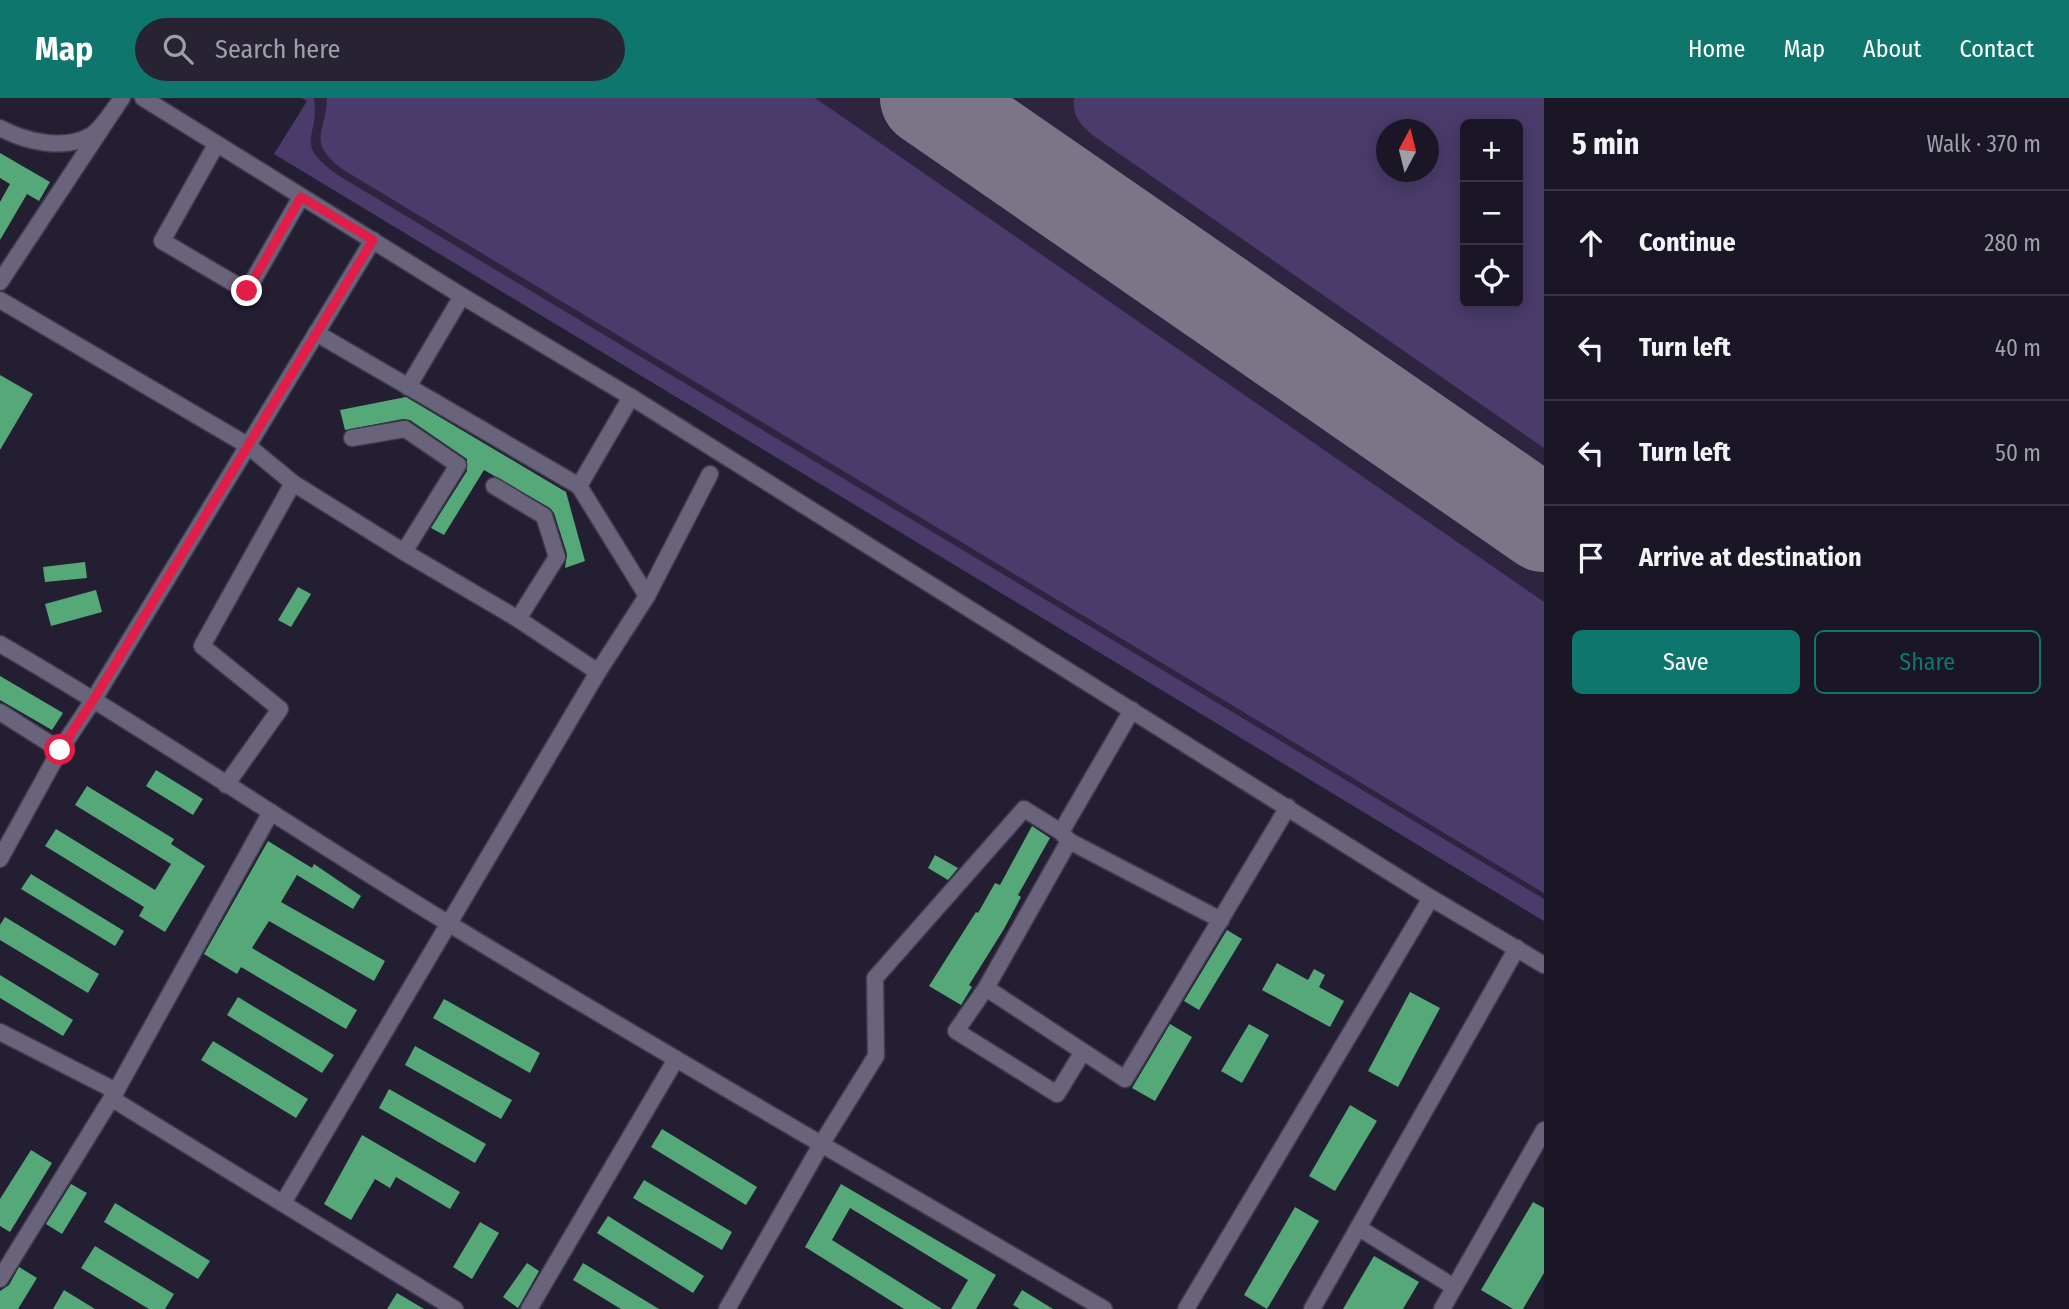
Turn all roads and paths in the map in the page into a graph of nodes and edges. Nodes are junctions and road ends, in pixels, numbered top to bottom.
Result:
1 (143, 98) edge
2 (118, 103) edge
3 (0, 128) edge
4 (216, 145) junction
5 (301, 197) junction
6 (373, 240) junction
7 (0, 282) edge
8 (462, 296) junction
9 (0, 300) edge
10 (316, 333) junction
11 (408, 387) junction
12 (631, 397) junction
13 (352, 438) dead end
14 (247, 445) junction
15 (710, 474) dead end
16 (293, 483) junction
17 (494, 486) dead end
18 (579, 486) junction
19 (404, 552) junction
20 (647, 596) junction
21 (518, 619) junction
22 (0, 644) edge
23 (598, 672) junction
24 (94, 699) junction
25 (1132, 710) junction
26 (0, 712) edge
27 (60, 750) junction
28 (226, 785) junction
29 (1287, 807) junction
30 (271, 812) junction
31 (1065, 837) junction
32 (0, 859) edge
33 (1431, 898) junction
34 (1221, 920) junction
35 (449, 924) junction
36 (1517, 948) junction
37 (1544, 965) edge
38 (986, 988) junction
39 (0, 1032) edge
40 (1082, 1053) junction
41 (676, 1059) junction
42 (116, 1091) junction
43 (1544, 1130) edge
44 (822, 1143) junction
45 (282, 1203) junction
46 (1359, 1228) junction
47 (0, 1279) edge
48 (1454, 1287) junction
49 (455, 1309) edge
50 (529, 1309) edge
51 (727, 1309) edge
52 (1104, 1309) edge
53 (1186, 1309) edge
54 (1312, 1309) edge
55 (1442, 1309) edge

1 - 4 street
2 - 3 street
2 - 7 street
4 - 5 street
4 - 5 street
5 - 6 street
6 - 8 street
6 - 10 street
8 - 11 street
8 - 12 street
9 - 14 street
10 - 11 street
10 - 14 street
11 - 18 street
12 - 18 street
12 - 25 street
13 - 19 street
14 - 16 street
14 - 24 street
15 - 20 street
16 - 19 street
16 - 28 street
17 - 21 street
18 - 20 street
19 - 21 street
20 - 23 street
21 - 23 street
22 - 24 street
23 - 35 street
24 - 27 street
24 - 28 street
25 - 29 street
25 - 31 street
26 - 27 street
27 - 32 street
28 - 30 street
29 - 33 street
29 - 34 street
30 - 35 street
30 - 42 street
31 - 34 street
31 - 38 street
31 - 44 street
33 - 36 street
33 - 53 street
34 - 40 street
35 - 41 street
35 - 45 street
36 - 37 street
36 - 46 street
38 - 40 street
38 - 40 street
39 - 42 street
41 - 44 street
41 - 50 street
42 - 45 street
42 - 47 street
43 - 48 street
44 - 51 street
44 - 52 street
45 - 49 street
46 - 48 street
46 - 54 street
48 - 55 street

